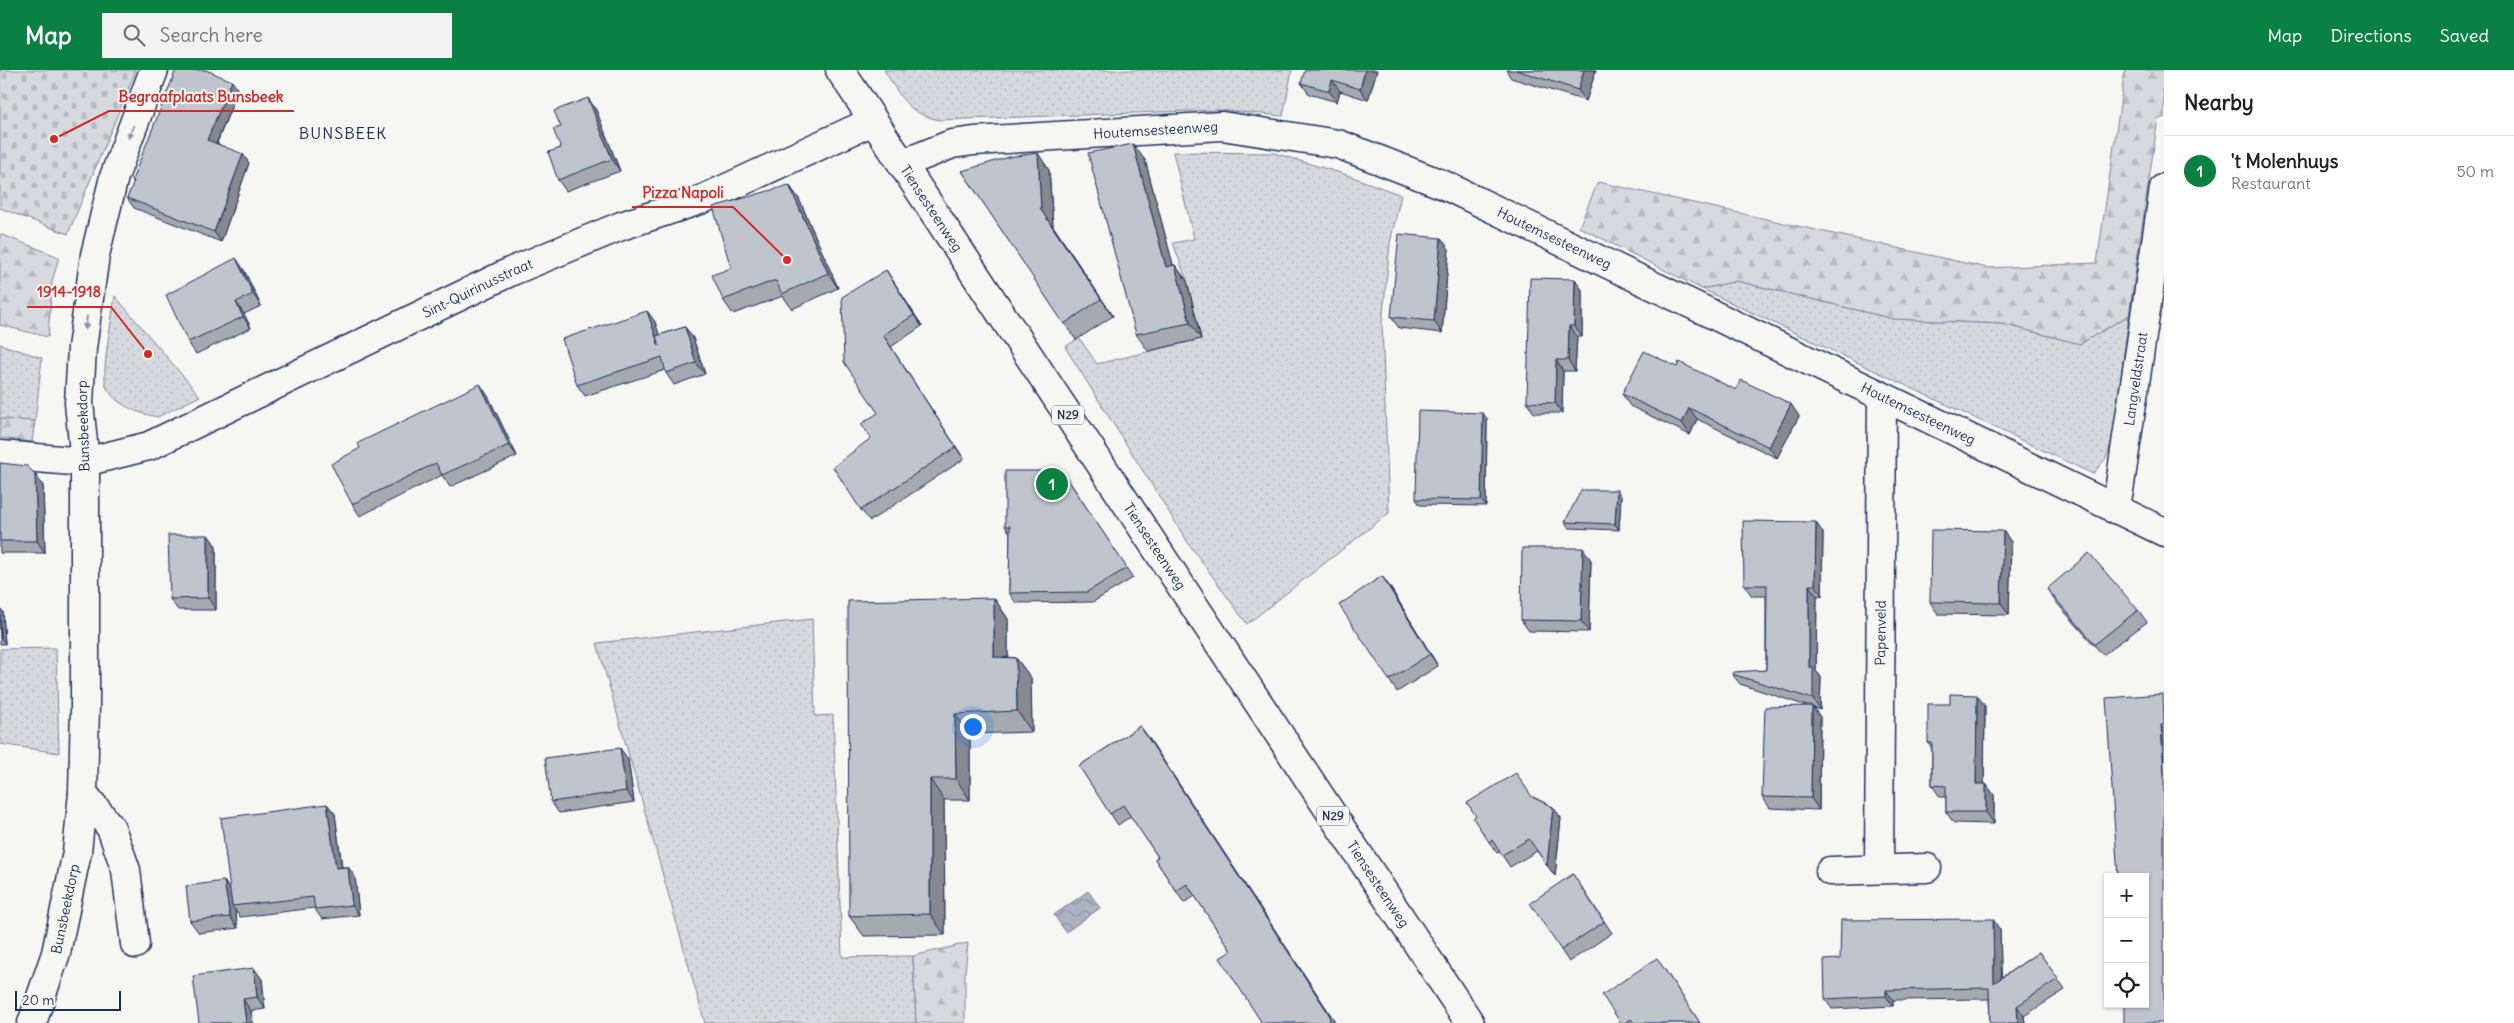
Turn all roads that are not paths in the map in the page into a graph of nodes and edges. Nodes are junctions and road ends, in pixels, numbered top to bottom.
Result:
1 (154, 70) edge
2 (840, 70) edge
3 (873, 121) junction
4 (902, 164) junction
5 (2164, 188) edge
6 (1882, 397) junction
7 (0, 455) edge
8 (85, 462) junction
9 (2114, 509) junction
10 (2164, 532) edge
11 (83, 793) junction
12 (1927, 868) dead end
13 (1879, 869) junction
14 (1830, 871) dead end
15 (135, 944) dead end
16 (32, 1023) edge
17 (1470, 1023) edge

1 -> 8 street, Bunsbeekdorp
2 - 3 street, Tiensesteenweg / N29
3 - 4 street, Tiensesteenweg / N29
3 - 8 street, Sint-Quirinusstraat
4 - 6 street, Houtemsesteenweg
4 - 17 street, Tiensesteenweg / N29
5 - 9 street, Langveldstraat
6 - 9 street, Houtemsesteenweg
6 - 13 street, Papenveld
7 - 8 street, Sint-Quirinusstraat
8 - 11 street, Bunsbeekdorp
9 - 10 street, Houtemsesteenweg
11 - 15 street
11 - 16 street, Bunsbeekdorp
12 - 13 street
13 - 14 street

